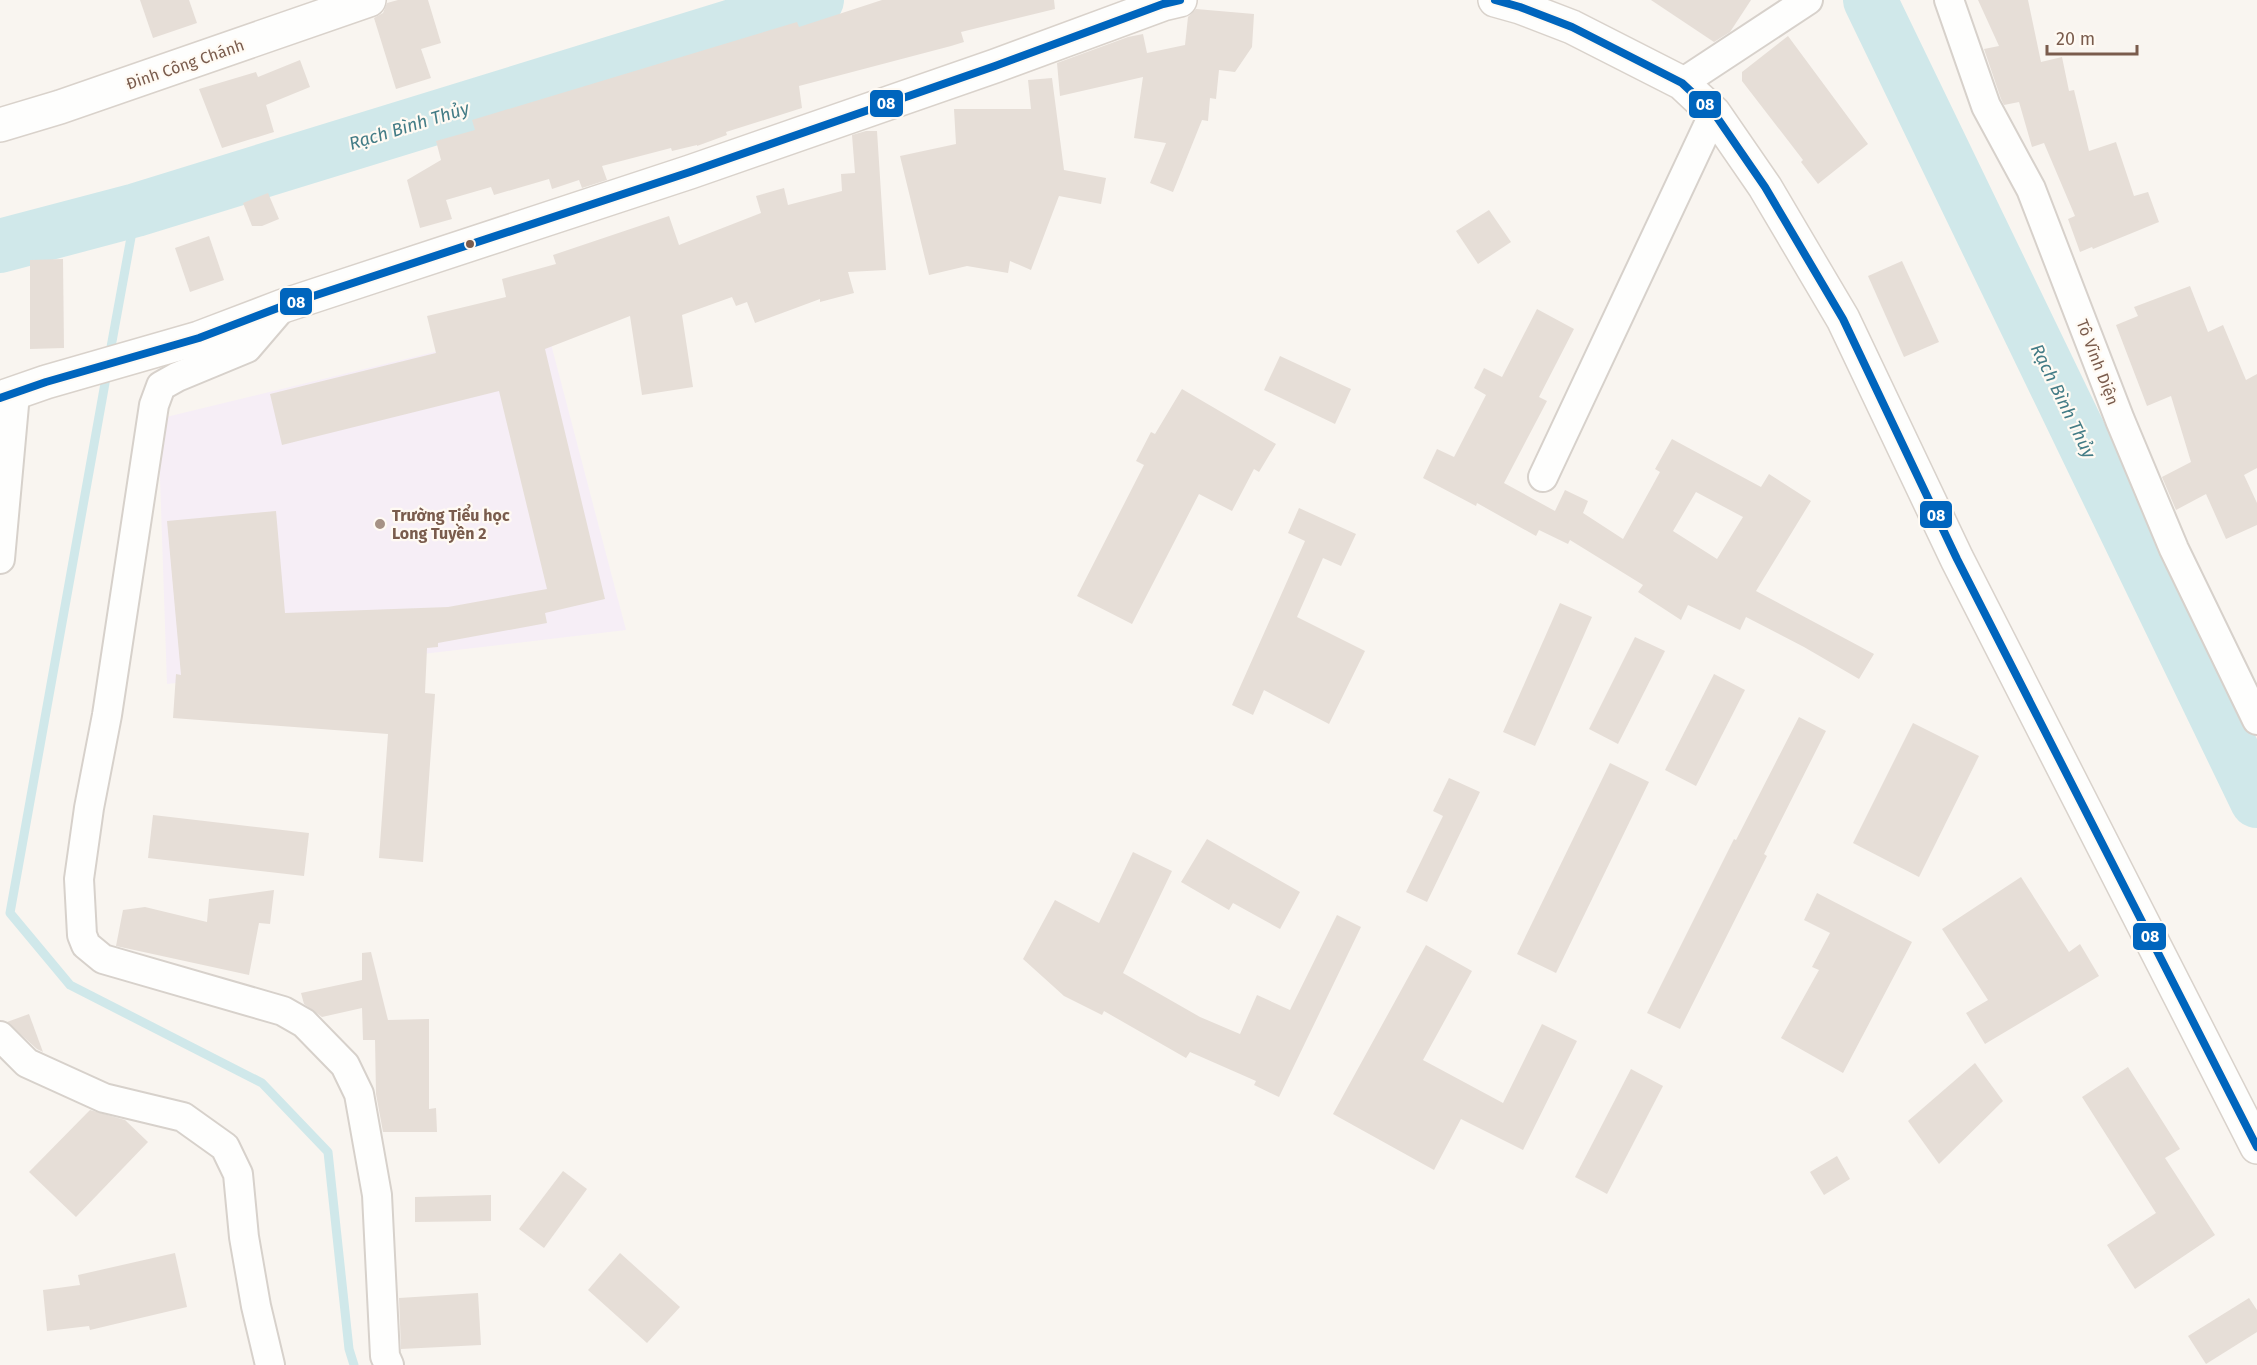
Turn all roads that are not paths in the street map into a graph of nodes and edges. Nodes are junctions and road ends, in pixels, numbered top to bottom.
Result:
1 (369, 0) edge
2 (1180, 0) edge
3 (1808, 0) edge
4 (1949, 0) edge
5 (1512, 2) edge
6 (1682, 83) junction
7 (1714, 113) junction
8 (0, 125) edge
9 (283, 306) junction
10 (8, 396) edge
11 (1543, 477) dead end
12 (0, 559) edge
13 (2257, 720) edge
14 (0, 1036) edge
15 (2257, 1147) edge
16 (270, 1365) edge
17 (389, 1365) edge

1 - 8 main road, Đinh Công Chánh
2 - 9 main road
3 - 6 street
4 - 13 street, Tô Vĩnh Diện
5 - 6 main road
6 - 7 main road
7 - 11 street
7 - 15 main road
9 - 10 main road
9 - 17 street
10 - 12 street
14 - 16 street

